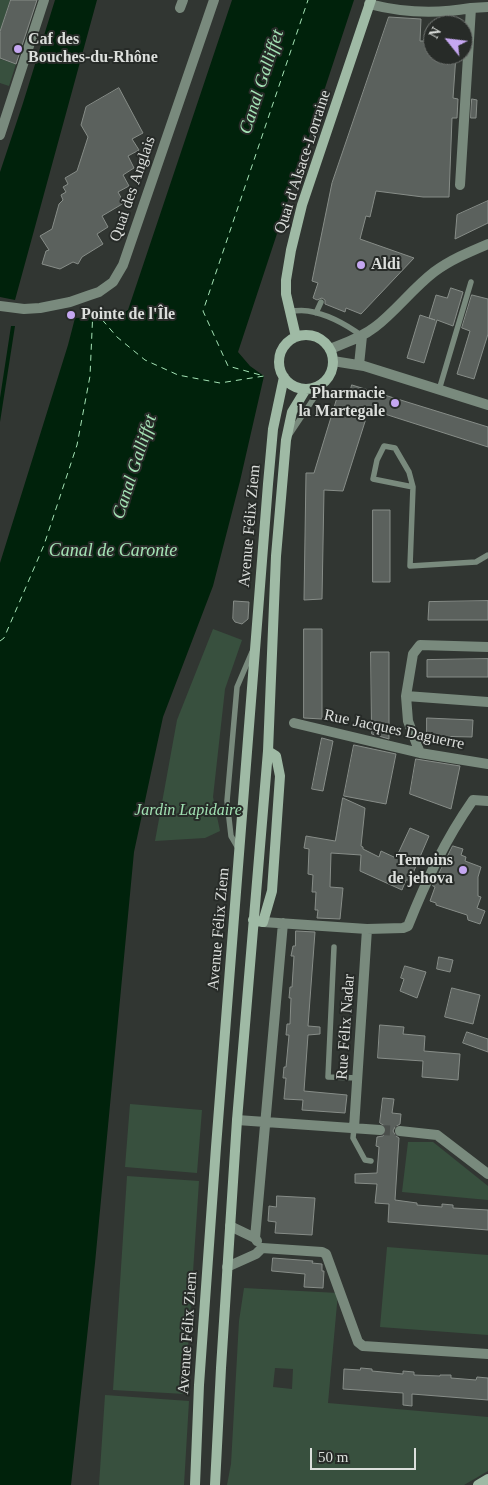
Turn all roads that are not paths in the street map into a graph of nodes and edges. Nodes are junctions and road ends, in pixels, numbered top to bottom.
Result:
1 (44, 0) edge
2 (214, 0) edge
3 (370, 2) edge
4 (488, 7) edge
5 (471, 8) junction
6 (0, 136) edge
7 (460, 185) dead end
8 (488, 244) edge
9 (471, 282) dead end
10 (321, 302) dead end
11 (4, 307) edge
12 (289, 310) junction
13 (316, 313) junction
14 (296, 336) junction
15 (362, 336) junction
16 (330, 349) junction
17 (333, 361) junction
18 (360, 365) junction
19 (284, 377) junction
20 (328, 377) junction
21 (306, 389) junction
22 (439, 390) junction
23 (488, 405) edge
24 (286, 440) junction
25 (413, 487) junction
26 (488, 555) edge
27 (256, 644) junction
28 (488, 647) edge
29 (406, 696) junction
30 (488, 702) edge
31 (294, 724) dead end
32 (268, 751) junction
33 (420, 753) junction
34 (488, 764) edge
35 (488, 802) edge
36 (240, 852) junction
37 (258, 921) junction
38 (283, 923) junction
39 (367, 928) junction
40 (334, 947) dead end
41 (358, 1078) junction
42 (237, 1120) junction
43 (265, 1122) junction
44 (354, 1128) junction
45 (380, 1130) tunnel mouth
46 (400, 1131) tunnel mouth
47 (371, 1161) dead end
48 (488, 1174) edge
49 (230, 1226) junction
50 (255, 1238) junction
51 (262, 1248) junction
52 (228, 1267) junction
53 (488, 1354) edge
54 (488, 1479) edge
55 (195, 1485) edge
56 (215, 1485) edge
57 (478, 1485) edge

1 - 6 street
2 - 11 street, Quai des Anglais
3 - 5 street
3 - 12 main road, Quai d'Alsace-Lorraine
4 - 5 street
5 - 7 street
8 - 15 street
9 - 22 lane
10 - 13 lane
12 - 13 lane
12 - 14 main road, Quai d'Alsace-Lorraine
13 - 15 lane
14 - 16 main road
14 - 19 main road
15 - 16 street
15 - 18 street
16 - 17 main road
17 - 18 street
17 - 20 main road
18 - 22 street
19 - 21 main road
19 - 27 main road, Avenue Félix Ziem
20 - 21 main road
20 - 24 lane, Avenue Félix Ziem
21 - 24 main road, Avenue Félix Ziem
22 - 23 street
24 - 32 main road, Avenue Félix Ziem
25 - 25 lane
25 - 26 lane
27 - 36 main road, Avenue Félix Ziem
27 - 36 lane
28 - 29 street
29 - 30 street
29 - 33 street
31 - 33 street, Rue Jacques Daguerre
32 - 37 main road, Avenue Félix Ziem
32 - 37 main road, Avenue Félix Ziem
33 - 34 street, Rue Jacques Daguerre
35 - 39 street
36 - 55 main road, Avenue Félix Ziem
37 - 38 street
37 - 42 main road, Avenue Félix Ziem
38 - 39 street
38 - 43 street
39 - 41 street, Rue Félix Nadar
40 - 41 lane
41 - 44 street, Rue Félix Nadar
42 - 43 street
42 - 49 main road, Avenue Félix Ziem
43 - 44 street
43 - 50 street
44 - 45 street
44 - 47 lane
46 - 48 street
49 - 50 street
49 - 52 main road, Avenue Félix Ziem
50 - 51 street
51 - 52 street
51 - 53 street
52 - 56 main road, Avenue Félix Ziem
54 - 57 main road

